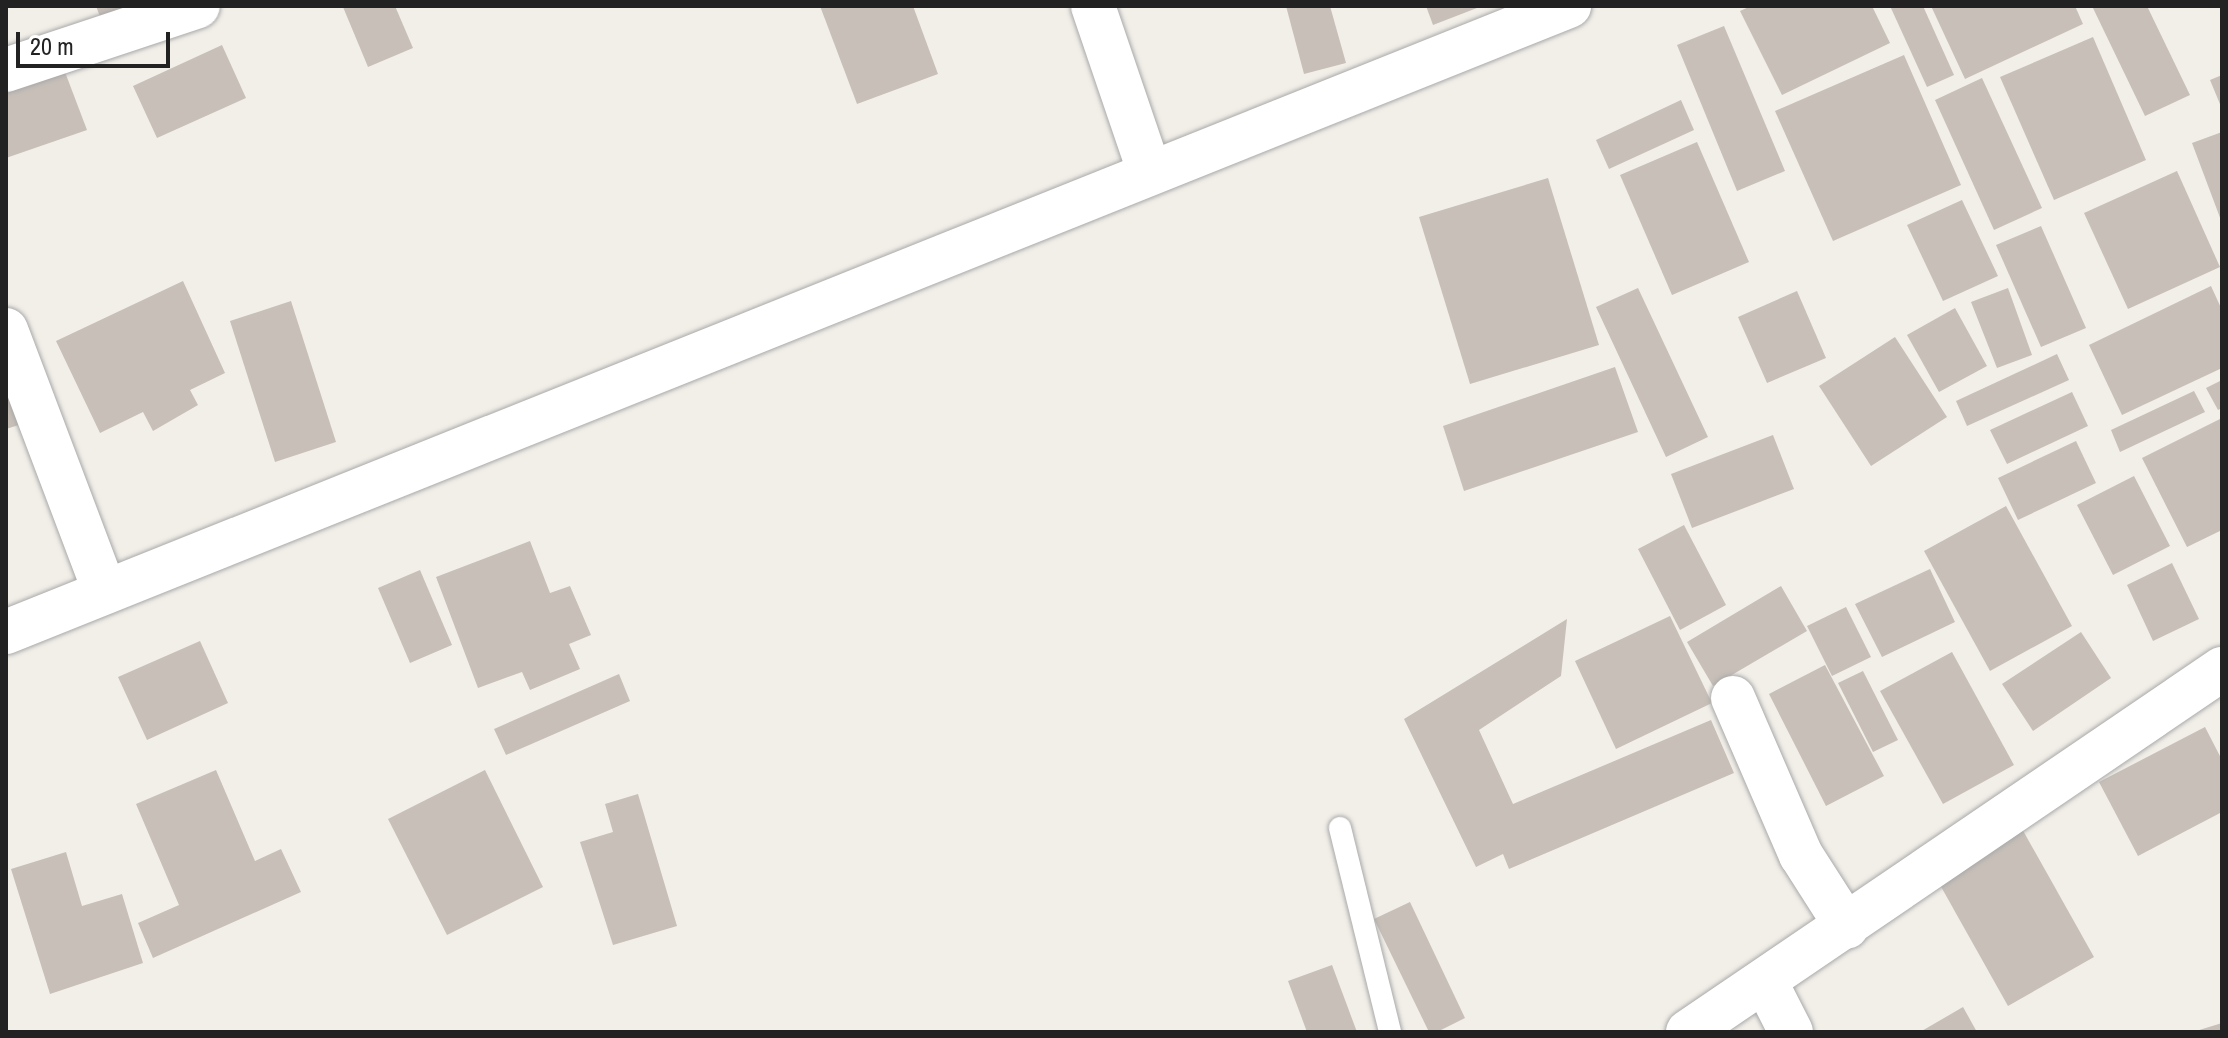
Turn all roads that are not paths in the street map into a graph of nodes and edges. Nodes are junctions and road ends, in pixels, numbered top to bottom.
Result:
1 (198, 6) edge
2 (1093, 6) edge
3 (1569, 6) edge
4 (6, 70) edge
5 (1150, 173) junction
6 (6, 330) edge
7 (105, 592) junction
8 (6, 632) edge
9 (2222, 669) edge
10 (1733, 698) dead end
11 (1340, 828) dead end
12 (1847, 927) junction
13 (1765, 981) junction
14 (1390, 1032) edge
15 (1688, 1032) edge
16 (1791, 1032) edge

1 - 4 street
2 - 5 street
3 - 5 street
5 - 7 street
6 - 7 street
7 - 8 street
9 - 12 street
10 - 12 street
11 - 14 lane
12 - 13 street
13 - 15 street
13 - 16 street

